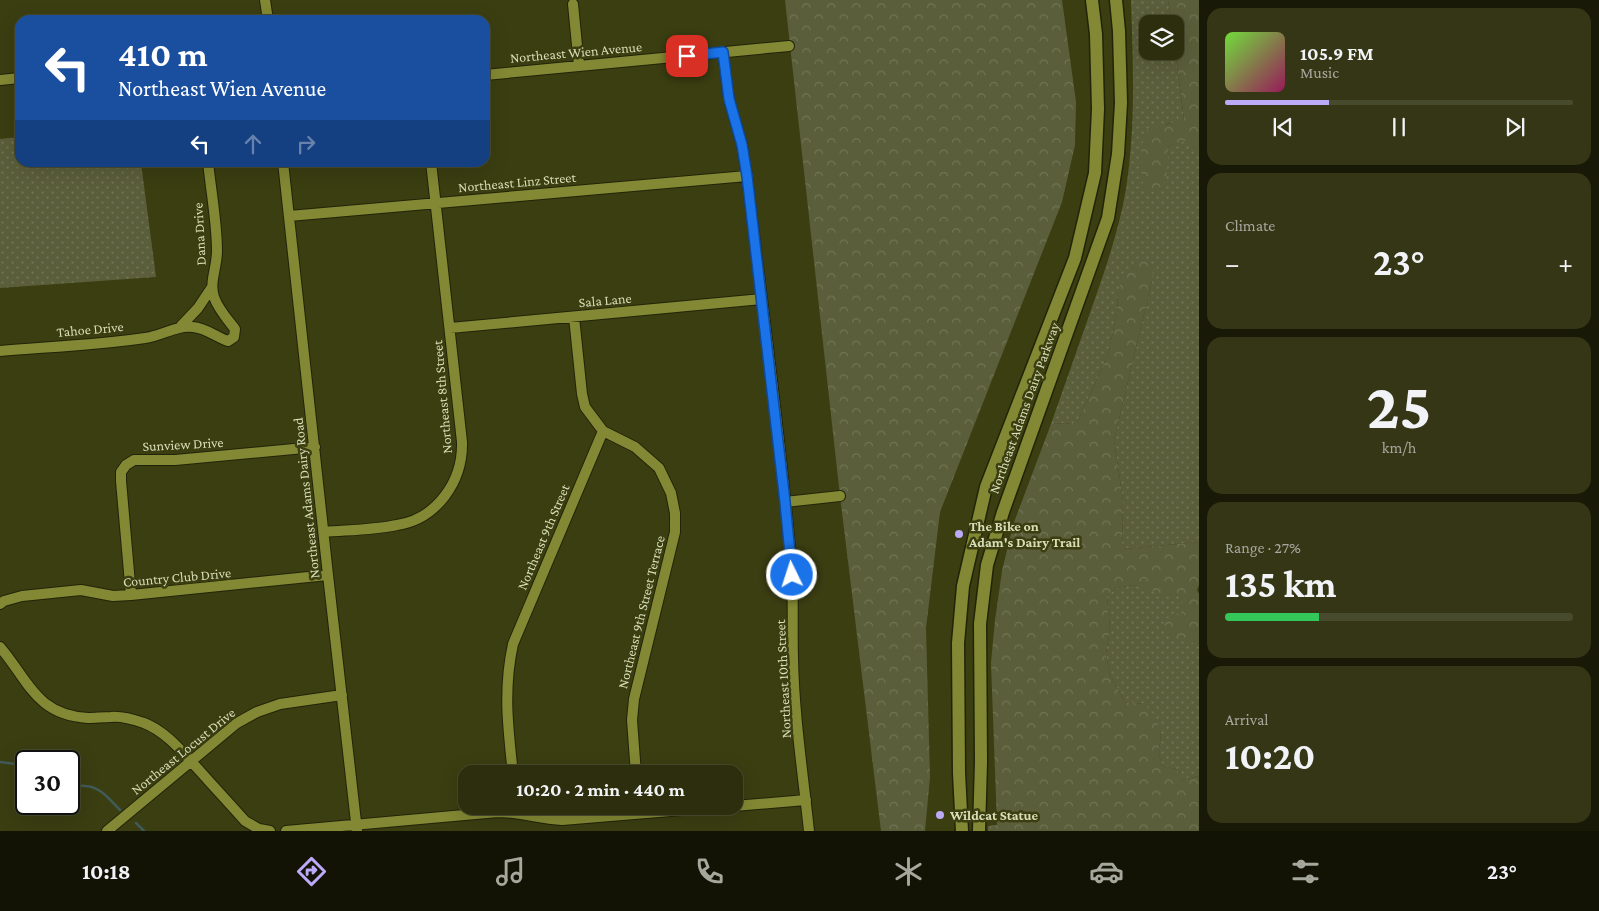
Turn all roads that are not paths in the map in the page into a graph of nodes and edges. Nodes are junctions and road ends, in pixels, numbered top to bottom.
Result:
1 (266, 0) edge
2 (1092, 0) edge
3 (1116, 0) edge
4 (573, 4) dead end
5 (268, 15) edge
6 (789, 46) dead end
7 (723, 52) junction
8 (579, 66) junction
9 (490, 75) edge
10 (15, 78) edge
11 (0, 80) edge
12 (209, 167) edge
13 (284, 167) edge
14 (432, 167) edge
15 (747, 176) junction
16 (436, 203) junction
17 (289, 216) junction
18 (212, 287) junction
19 (762, 299) junction
20 (574, 317) junction
21 (180, 326) junction
22 (450, 328) junction
23 (0, 351) edge
24 (603, 431) junction
25 (315, 447) junction
26 (840, 496) dead end
27 (785, 502) junction
28 (324, 532) junction
29 (328, 575) junction
30 (131, 595) junction
31 (0, 604) edge
32 (0, 647) edge
33 (342, 695) junction
34 (190, 761) junction
35 (512, 765) edge
36 (635, 765) edge
37 (806, 800) junction
38 (743, 805) edge
39 (472, 815) edge
40 (535, 815) edge
41 (601, 815) edge
42 (111, 828) edge
43 (357, 828) edge
44 (270, 831) edge
45 (286, 831) edge
46 (809, 831) edge
47 (962, 831) edge
48 (979, 831) edge

1 - 5 street
2 - 47 main road, Northeast Adams Dairy Parkway
3 - 48 main road, Northeast Adams Dairy Parkway
4 - 8 street
6 - 7 street, Northeast Wien Avenue
7 - 8 street, Northeast Wien Avenue
7 - 15 street, Northeast 10th Street
8 - 9 street, Northeast Wien Avenue
10 - 11 street
12 - 18 street, Dana Drive
13 - 17 street, Northeast Adams Dairy Road
14 - 16 street, Northeast 8th Street
15 - 16 street, Northeast Linz Street
15 - 19 street, Northeast 10th Street
16 - 17 street, Northeast Linz Street
16 - 22 street, Northeast 8th Street
17 - 25 street, Northeast Adams Dairy Road
18 - 21 street, Tahoe Drive
18 - 21 street, Tahoe Drive
19 - 20 street, Sala Lane
19 - 27 street, Northeast 10th Street
20 - 22 street, Sala Lane
20 - 24 street
21 - 23 street, Tahoe Drive
22 - 28 street, Northeast 8th Street
24 - 35 street, Northeast 9th Street
24 - 36 street, Northeast 9th Street Terrace
25 - 28 street, Northeast Adams Dairy Road
25 - 30 street, Sunview Drive
26 - 27 street
27 - 37 street, Northeast 10th Street
28 - 29 street, Northeast Adams Dairy Road
29 - 30 street, Country Club Drive
29 - 33 street, Northeast Adams Dairy Road
30 - 31 street, Country Club Drive
32 - 34 street
33 - 34 street, Northeast Locust Drive
33 - 43 street, Northeast Adams Dairy Road
34 - 42 street, Northeast Locust Drive
34 - 44 street
37 - 38 street
37 - 46 street, Northeast 10th Street
39 - 43 street
40 - 41 street
43 - 45 street

